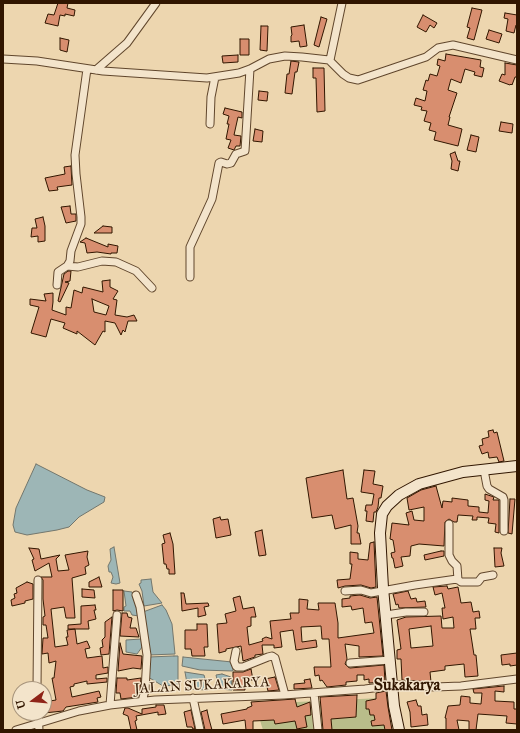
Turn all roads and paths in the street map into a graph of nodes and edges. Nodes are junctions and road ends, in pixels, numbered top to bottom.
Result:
1 (156, 3) edge
2 (342, 3) edge
3 (3, 59) edge
4 (330, 60) junction
5 (517, 60) edge
6 (87, 69) junction
7 (96, 70) junction
8 (250, 70) junction
9 (215, 77) junction
10 (210, 124) dead end
11 (66, 266) junction
12 (190, 277) dead end
13 (56, 285) dead end
14 (152, 288) dead end
15 (517, 466) edge
16 (484, 470) junction
17 (449, 524) dead end
18 (504, 531) dead end
19 (493, 575) dead end
20 (38, 580) dead end
21 (458, 580) junction
22 (383, 590) junction
23 (345, 591) dead end
24 (136, 595) dead end
25 (424, 612) dead end
26 (117, 615) dead end
27 (386, 615) junction
28 (236, 651) dead end
29 (390, 660) junction
30 (350, 663) dead end
31 (517, 679) edge
32 (38, 681) edge
33 (392, 686) junction
34 (314, 693) junction
35 (285, 695) junction
36 (193, 698) junction
37 (142, 701) junction
38 (110, 705) junction
39 (39, 722) junction
40 (16, 730) edge
41 (39, 730) edge
42 (200, 730) edge
43 (318, 730) edge
44 (399, 730) edge

1 - 7 street
2 - 4 street
3 - 6 street
4 - 5 street
4 - 8 street
6 - 7 street
6 - 11 street
7 - 9 street
8 - 9 street
8 - 12 street
9 - 10 street
11 - 13 street
11 - 14 street
15 - 16 main road
16 - 18 street
16 - 22 main road
17 - 21 street
19 - 21 street
20 - 32 street
21 - 22 street
22 - 23 street
22 - 27 main road
24 - 37 street
25 - 27 street
26 - 38 street
27 - 29 main road
28 - 35 street
29 - 30 street
29 - 33 main road
31 - 33 street, JALAN SUKAKARYA
33 - 34 street, JALAN SUKAKARYA
33 - 44 main road
34 - 35 street, JALAN SUKAKARYA
34 - 43 street
35 - 36 street, JALAN SUKAKARYA
36 - 37 street, JALAN SUKAKARYA
36 - 42 street
37 - 38 street, JALAN SUKAKARYA
38 - 39 street, JALAN SUKAKARYA
39 - 40 street, JALAN SUKAKARYA
39 - 41 street

